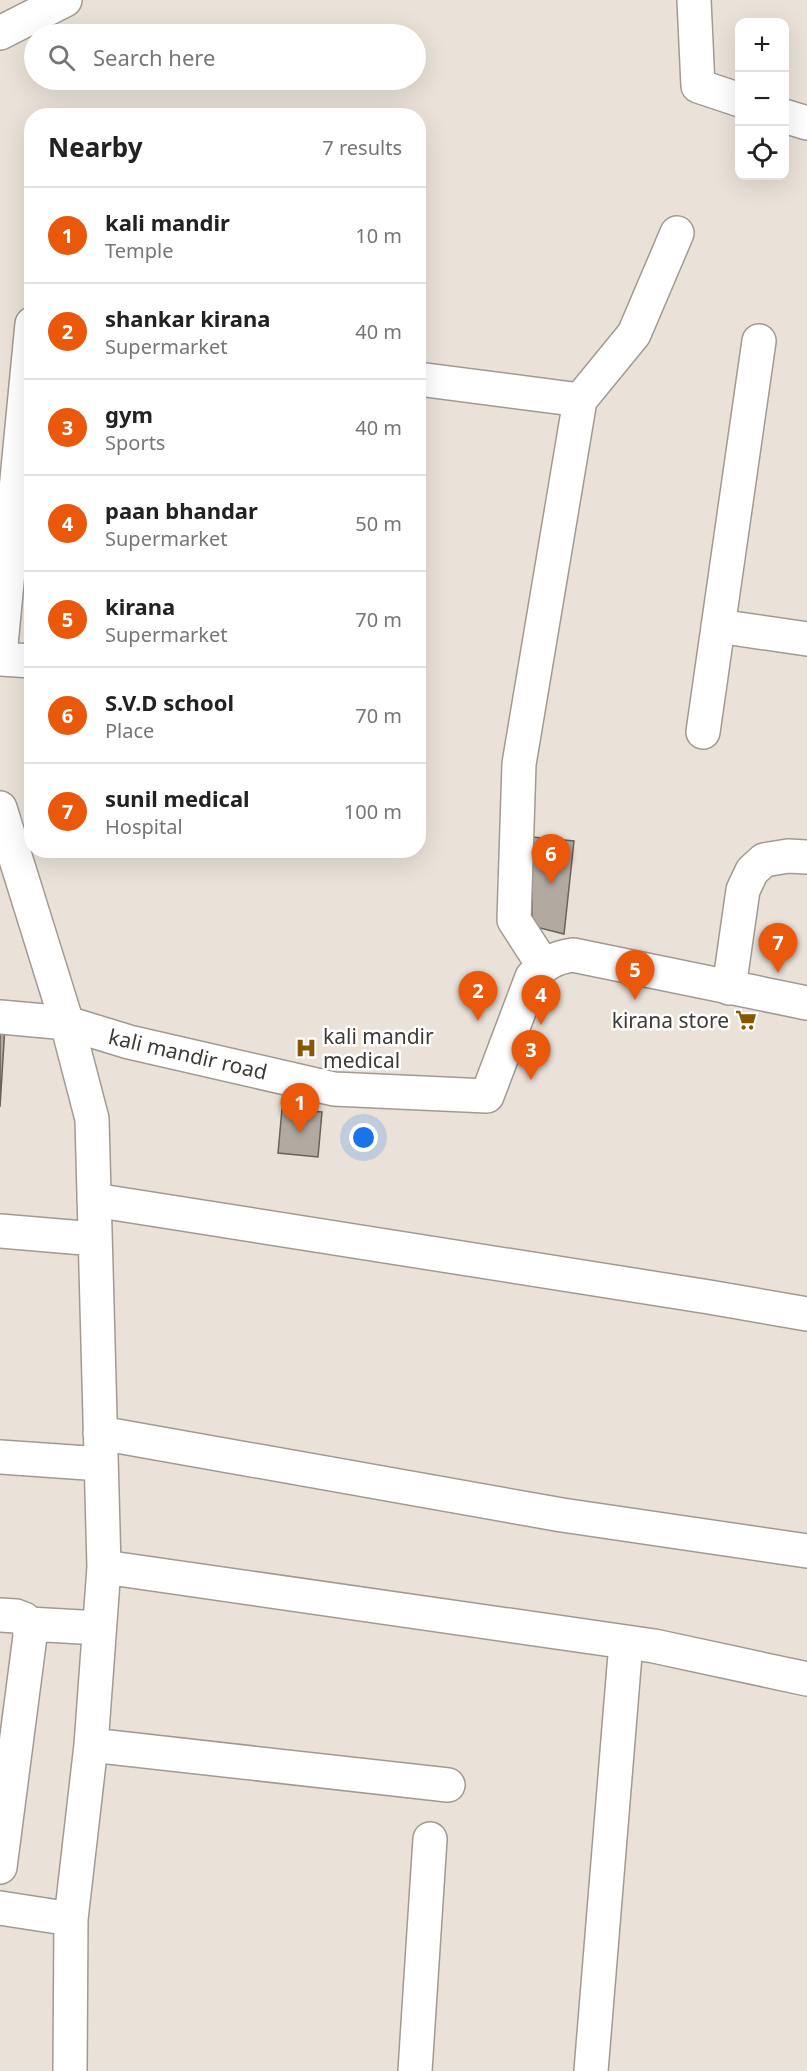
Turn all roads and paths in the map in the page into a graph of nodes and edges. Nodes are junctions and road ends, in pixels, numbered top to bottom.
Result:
1 (65, 0) edge
2 (694, 0) edge
3 (0, 33) edge
4 (735, 98) edge
5 (789, 118) edge
6 (807, 123) edge
7 (677, 233) dead end
8 (759, 341) dead end
9 (426, 380) edge
10 (580, 400) junction
11 (24, 407) edge
12 (718, 626) junction
13 (807, 639) edge
14 (0, 657) edge
15 (24, 660) edge
16 (703, 732) dead end
17 (0, 808) edge
18 (807, 857) edge
19 (543, 965) junction
20 (729, 988) junction
21 (807, 1003) edge
22 (0, 1017) edge
23 (67, 1023) junction
24 (94, 1200) junction
25 (0, 1231) edge
26 (95, 1239) junction
27 (807, 1314) edge
28 (101, 1449) junction
29 (0, 1457) edge
30 (807, 1551) edge
31 (104, 1568) junction
32 (15, 1619) edge
33 (99, 1628) junction
34 (626, 1642) junction
35 (807, 1678) edge
36 (91, 1745) junction
37 (448, 1785) dead end
38 (430, 1839) dead end
39 (0, 1867) edge
40 (0, 1908) edge
41 (71, 1919) junction
42 (70, 2071) edge
43 (415, 2071) edge
44 (591, 2071) edge

1 - 3 street
2 - 4 street
5 - 6 street
7 - 10 street
8 - 12 street
9 - 10 street
10 - 19 street
11 - 14 street
12 - 13 street
12 - 16 street
14 - 15 street
17 - 23 street
18 - 20 street
19 - 20 street
19 - 23 street, kali mandir road
20 - 21 street
22 - 23 street, kali mandir road
23 - 24 street
24 - 26 street
24 - 27 street
25 - 26 street
26 - 28 street
28 - 29 street
28 - 30 street
28 - 31 street
31 - 33 street
31 - 34 street
32 - 33 street
32 - 39 street
33 - 36 street
34 - 35 street
34 - 44 street
36 - 37 street
36 - 41 street
38 - 43 street
40 - 41 street
41 - 42 street

